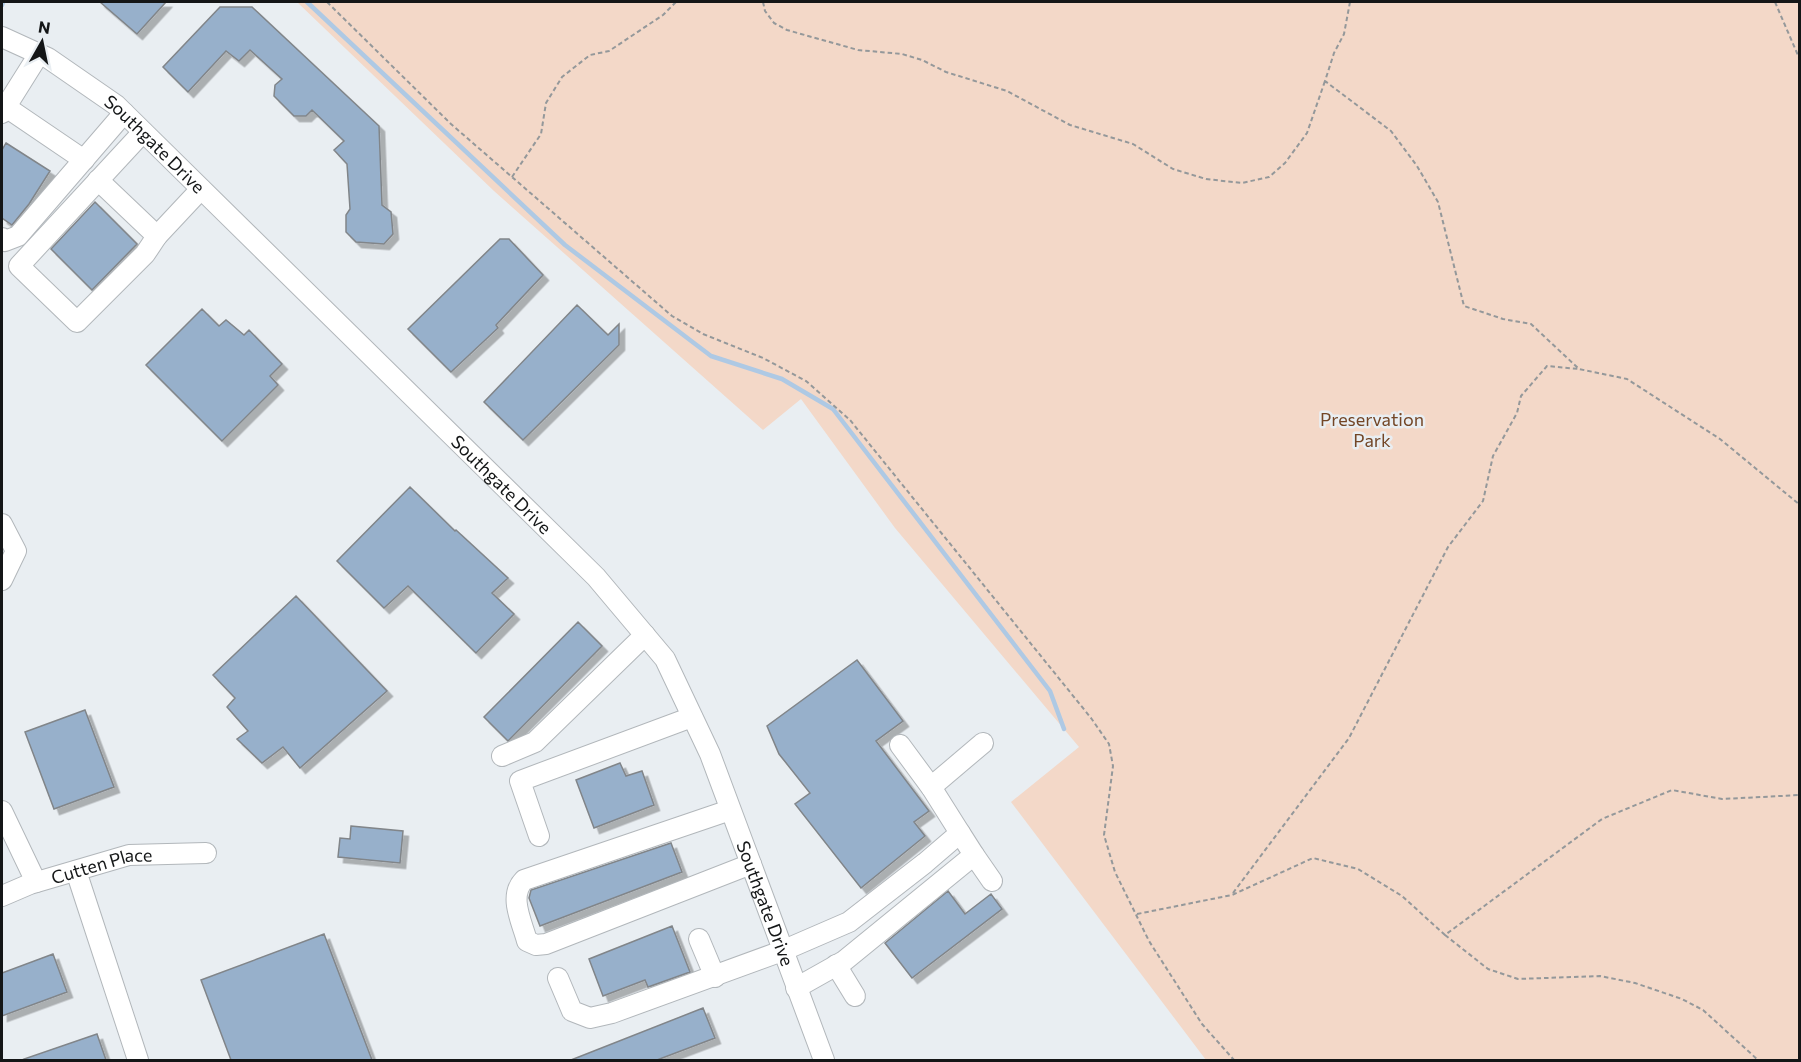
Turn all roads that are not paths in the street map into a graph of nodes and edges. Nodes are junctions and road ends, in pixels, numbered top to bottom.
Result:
1 (2, 38) edge
2 (39, 54) junction
3 (4, 110) edge
4 (124, 113) junction
5 (143, 132) junction
6 (84, 160) junction
7 (98, 180) junction
8 (201, 189) junction
9 (157, 237) junction
10 (2, 238) edge
11 (2, 524) edge
12 (2, 580) edge
13 (645, 635) junction
14 (692, 717) junction
15 (983, 743) dead end
16 (900, 745) dead end
17 (502, 756) dead end
18 (931, 787) junction
19 (730, 810) junction
20 (2, 812) edge
21 (960, 833) junction
22 (7, 836) edge
23 (539, 836) dead end
24 (206, 853) dead end
25 (974, 855) junction
26 (751, 864) junction
27 (76, 871) junction
28 (992, 881) dead end
29 (36, 882) junction
30 (2, 896) edge
31 (699, 939) dead end
32 (782, 951) junction
33 (836, 965) junction
34 (715, 977) junction
35 (558, 978) dead end
36 (796, 988) junction
37 (855, 996) dead end
38 (138, 1060) edge
39 (824, 1060) edge

1 - 2 street, Southgate Drive
2 - 3 street
2 - 4 street, Southgate Drive
3 - 6 street
4 - 5 street, Southgate Drive
4 - 6 street
5 - 7 street
5 - 8 street, Southgate Drive
6 - 10 street
7 - 9 street
7 - 9 street
8 - 9 street
8 - 13 street, Southgate Drive
11 - 12 street
13 - 14 street, Southgate Drive
13 - 17 street
14 - 19 street, Southgate Drive
14 - 23 street
15 - 18 street
16 - 18 street
18 - 21 street
19 - 26 street, Southgate Drive
19 - 26 street
20 - 22 street
21 - 25 street
21 - 32 street
22 - 29 street
24 - 27 street, Cutten Place
25 - 28 street
25 - 33 street
26 - 32 street, Southgate Drive
27 - 29 street, Cutten Place
27 - 38 street
29 - 30 street, Cutten Place
31 - 34 street
32 - 34 street
32 - 36 street, Southgate Drive
33 - 36 street
33 - 37 street
34 - 35 street
36 - 39 street, Southgate Drive

